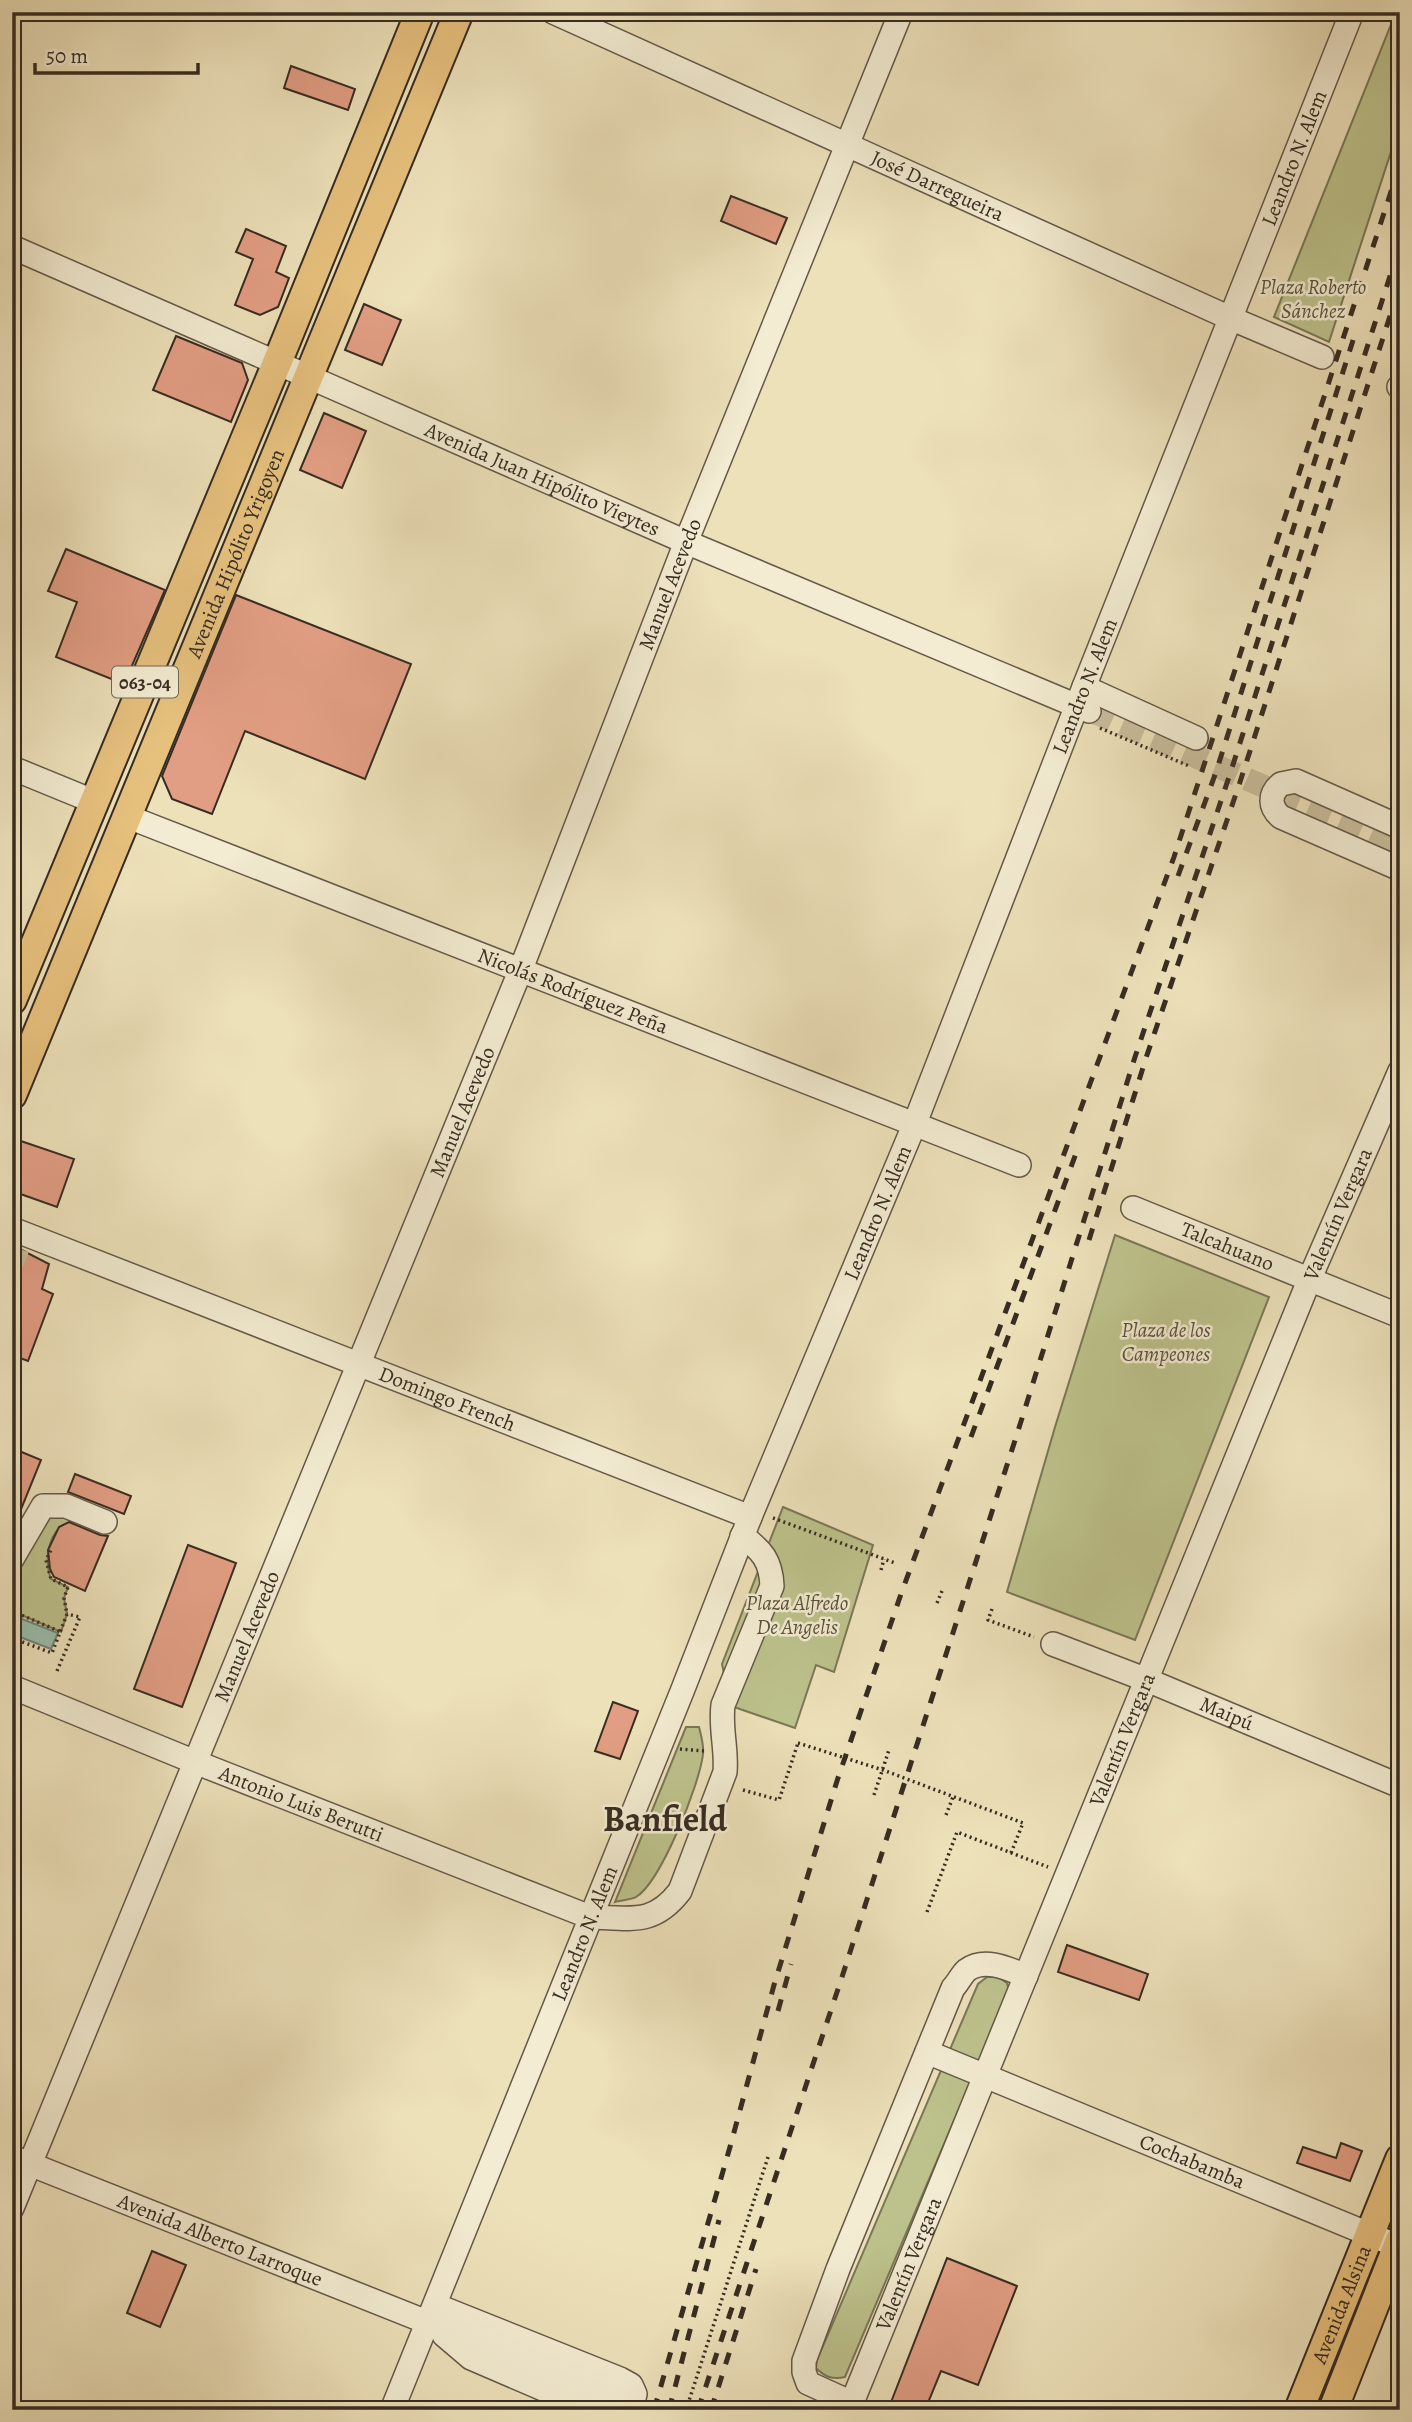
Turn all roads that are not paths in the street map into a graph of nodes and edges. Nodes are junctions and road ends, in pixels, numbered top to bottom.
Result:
1 (420, 12) edge
2 (458, 12) edge
3 (553, 12) edge
4 (901, 12) edge
5 (1352, 12) edge
6 (847, 146) junction
7 (12, 247) edge
8 (1230, 318) junction
9 (1322, 357) dead end
10 (277, 364) junction
11 (309, 377) junction
12 (686, 542) junction
13 (1088, 708) junction
14 (1196, 738) dead end
15 (12, 768) edge
16 (95, 802) junction
17 (127, 816) junction
18 (1400, 827) edge
19 (1400, 869) edge
20 (521, 970) junction
21 (12, 1000) edge
22 (1400, 1071) edge
23 (12, 1095) edge
24 (915, 1123) junction
25 (1019, 1165) dead end
26 (1133, 1208) dead end
27 (17, 1239) edge
28 (1310, 1278) junction
29 (1400, 1316) edge
30 (358, 1364) junction
31 (105, 1522) dead end
32 (746, 1527) junction
33 (12, 1559) edge
34 (1053, 1644) road end
35 (1147, 1680) junction
36 (12, 1687) edge
37 (195, 1762) junction
38 (1400, 1786) edge
39 (590, 1917) junction
40 (1027, 1976) junction
41 (927, 2052) junction
42 (984, 2077) junction
43 (1400, 2159) edge
44 (21, 2161) edge
45 (12, 2208) edge
46 (1370, 2234) junction
47 (1399, 2244) edge
48 (432, 2314) junction
49 (624, 2405) edge
50 (850, 2407) edge
51 (392, 2410) edge
52 (592, 2410) edge
53 (1300, 2410) edge
54 (1332, 2410) edge

1 - 10 main road, Avenida Hipólito Yrigoyen / 063-04
2 - 11 main road, Avenida Hipólito Yrigoyen / 063-04
3 - 6 street, José Darregueira
4 - 6 street, Manuel Acevedo
5 - 8 street, Leandro N. Alem
6 - 8 street, José Darregueira
6 - 12 street, Manuel Acevedo
7 - 10 street, Avenida Juan Hipólito Vieytes
8 - 9 street, José Darregueira
8 - 13 street, Leandro N. Alem
10 - 11 street, Avenida Juan Hipólito Vieytes
10 - 16 main road, Avenida Hipólito Yrigoyen / 063-04
11 - 12 street, Avenida Juan Hipólito Vieytes
11 - 17 main road, Avenida Hipólito Yrigoyen / 063-04
12 - 13 street, Avenida Juan Hipólito Vieytes
12 - 20 street, Manuel Acevedo
13 - 14 street, Avenida Juan Hipólito Vieytes
13 - 24 street, Leandro N. Alem
15 - 16 street
16 - 21 main road, Avenida Hipólito Yrigoyen / 063-04
17 - 20 street, Nicolás Rodríguez Peña
17 - 23 main road, Avenida Hipólito Yrigoyen / 063-04
18 - 19 street
20 - 24 street, Nicolás Rodríguez Peña
20 - 30 street, Manuel Acevedo
22 - 28 street, Valentín Vergara
24 - 25 street, Nicolás Rodríguez Peña
24 - 32 street, Leandro N. Alem
26 - 28 street, Talcahuano
27 - 30 street, Domingo French
28 - 29 street, Talcahuano
28 - 35 street, Valentín Vergara
30 - 32 street, Domingo French
30 - 37 street, Manuel Acevedo
31 - 33 street
32 - 39 street, Leandro N. Alem
32 - 39 street
34 - 35 street, Maipú
35 - 38 street, Maipú
35 - 40 street, Valentín Vergara
36 - 37 street, Antonio Luis Berutti
37 - 39 street, Antonio Luis Berutti
37 - 44 street, Manuel Acevedo
39 - 48 street, Leandro N. Alem
40 - 41 street
40 - 42 street, Valentín Vergara
41 - 42 street, Cochabamba
41 - 50 street
42 - 46 street, Cochabamba
42 - 50 street, Valentín Vergara
43 - 46 main road, Avenida Alsina
44 - 45 street, Manuel Acevedo
44 - 48 street, Avenida Alberto Larroque
46 - 47 street, Cochabamba
46 - 53 main road, Avenida Alsina
47 - 54 main road, Avenida Alsina
48 - 49 street, Avenida Alberto Larroque
48 - 51 street, Leandro N. Alem
48 - 52 street, Avenida Alberto Larroque

